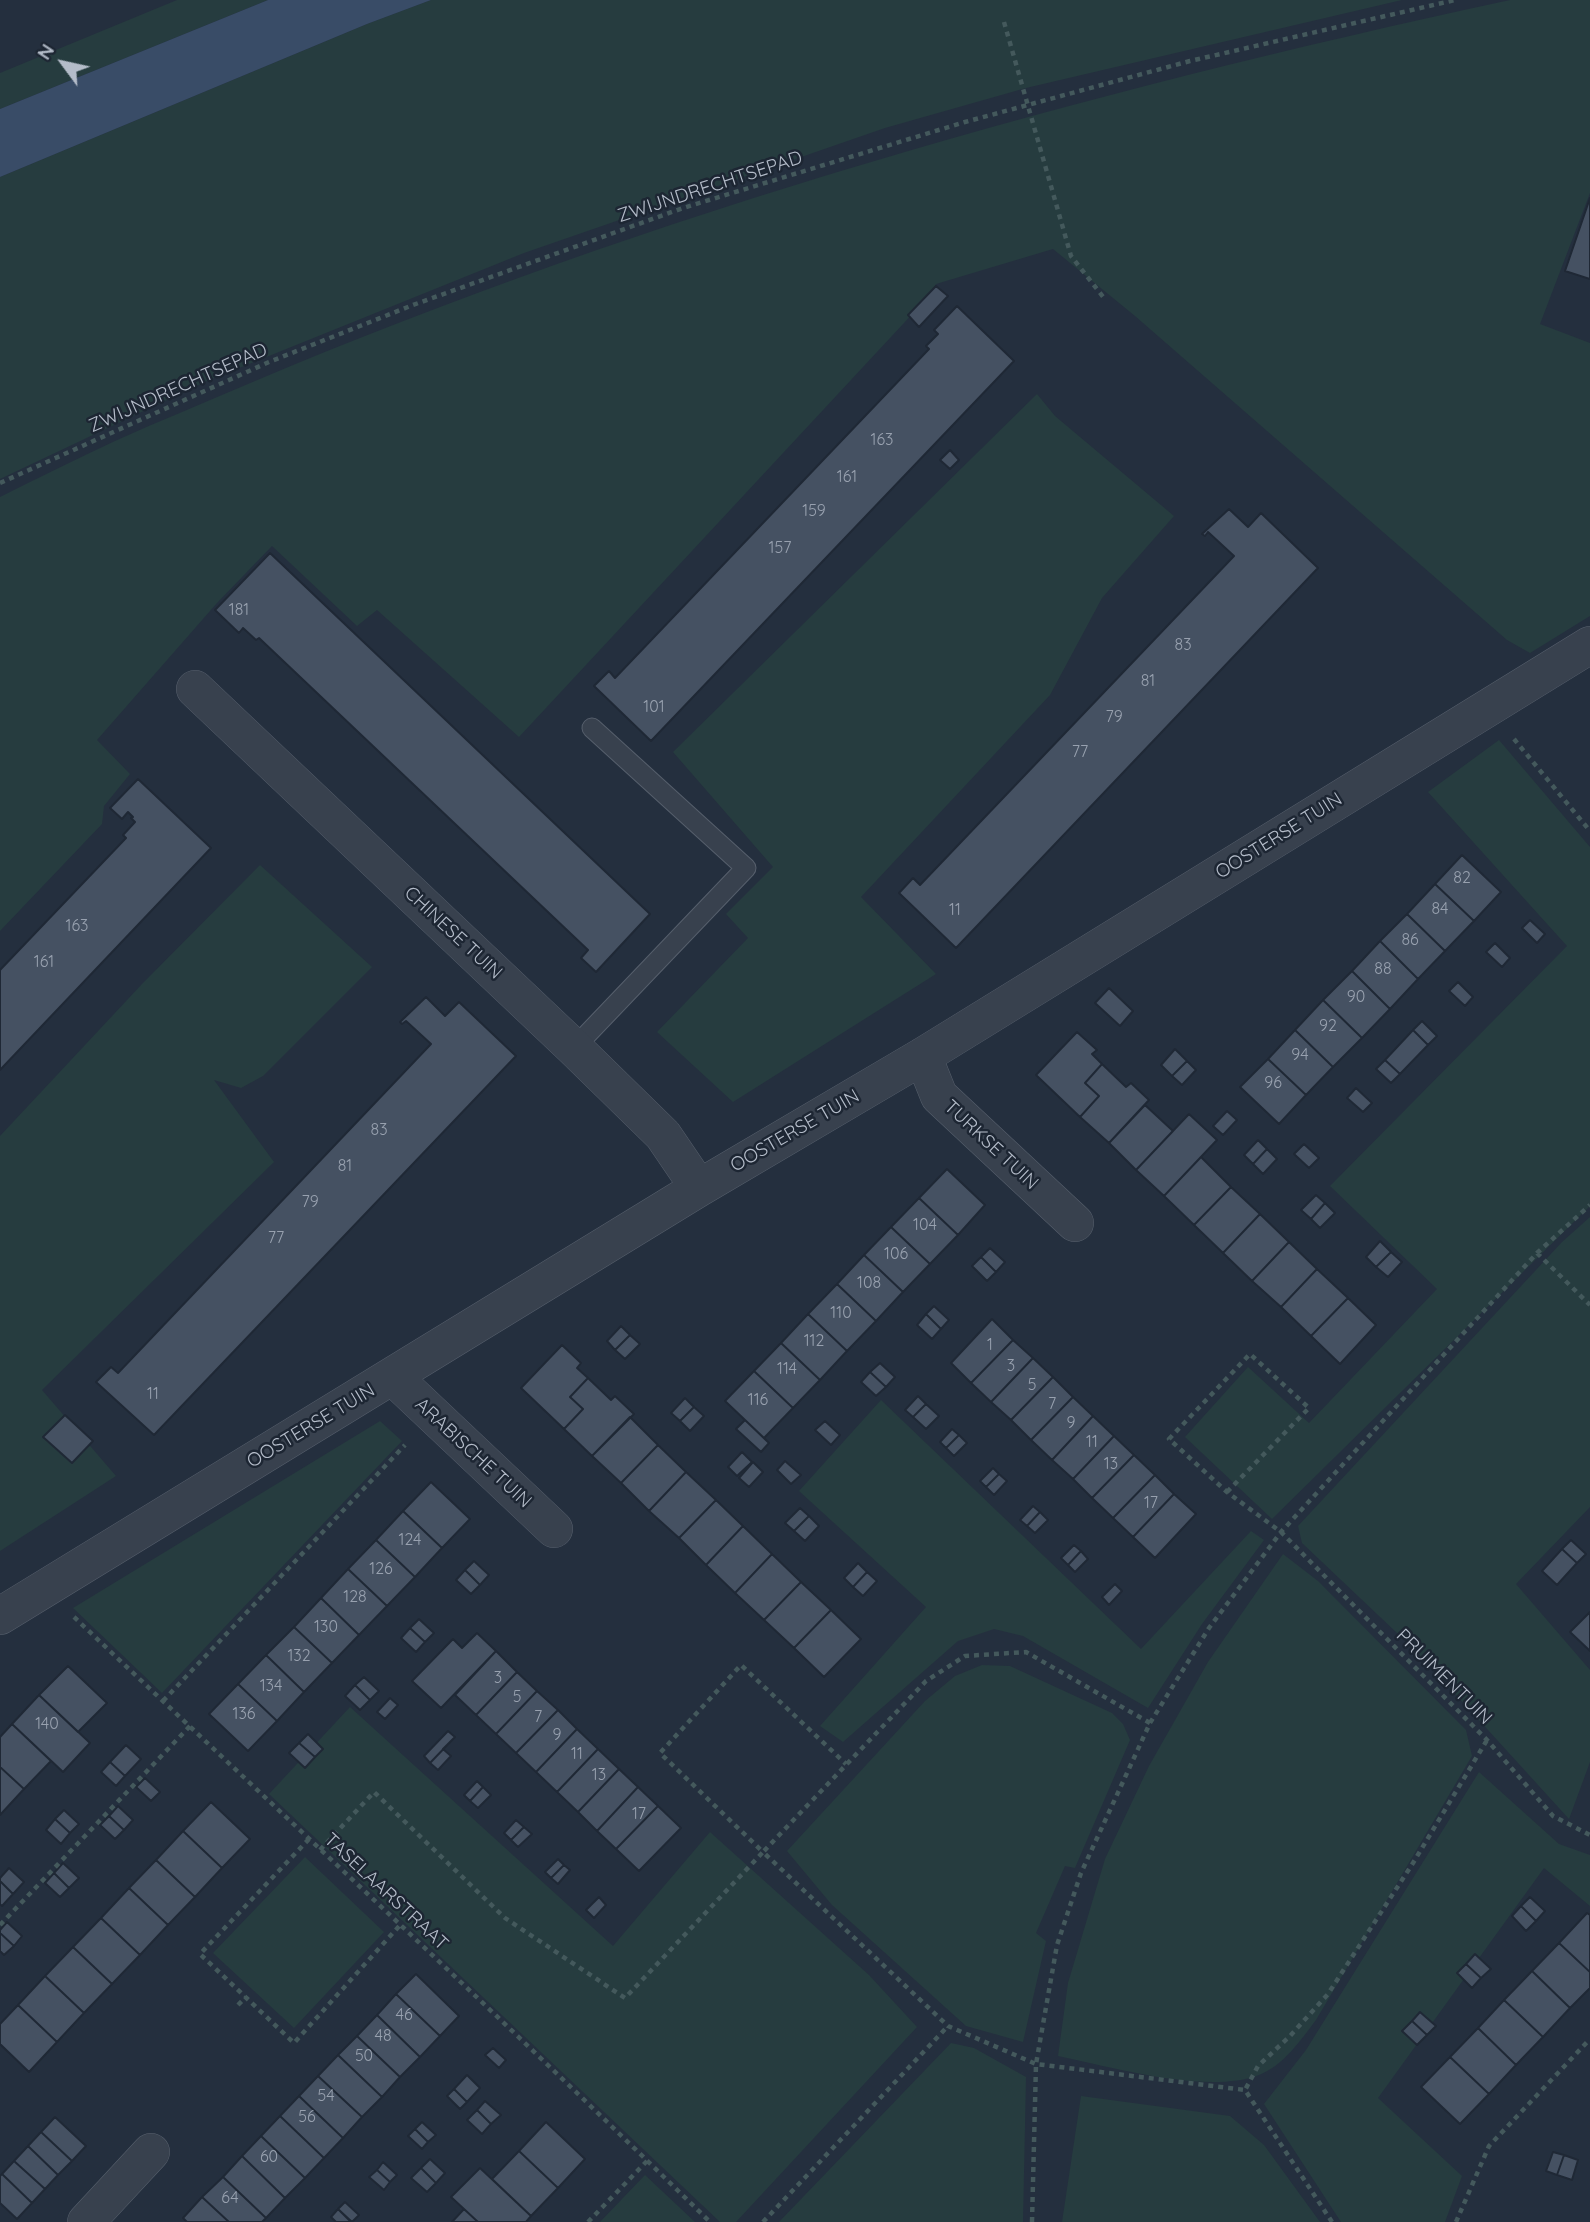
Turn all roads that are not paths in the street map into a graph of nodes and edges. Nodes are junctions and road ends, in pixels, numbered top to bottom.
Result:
1 (1590, 645) edge
2 (195, 689) dead end
3 (592, 729) dead end
4 (574, 1048) junction
5 (923, 1056) junction
6 (699, 1188) junction
7 (1075, 1223) dead end
8 (392, 1376) junction
9 (554, 1529) dead end
10 (0, 1616) edge
11 (151, 2152) dead end
12 (86, 2222) edge

1 - 5 street, OOSTERSE TUIN
2 - 4 street, CHINESE TUIN
3 - 4 lane
4 - 6 street, CHINESE TUIN
5 - 6 street, OOSTERSE TUIN
5 - 7 street, TURKSE TUIN
6 - 8 street, OOSTERSE TUIN
8 - 9 street, ARABISCHE TUIN
8 - 10 street, OOSTERSE TUIN
11 - 12 street

